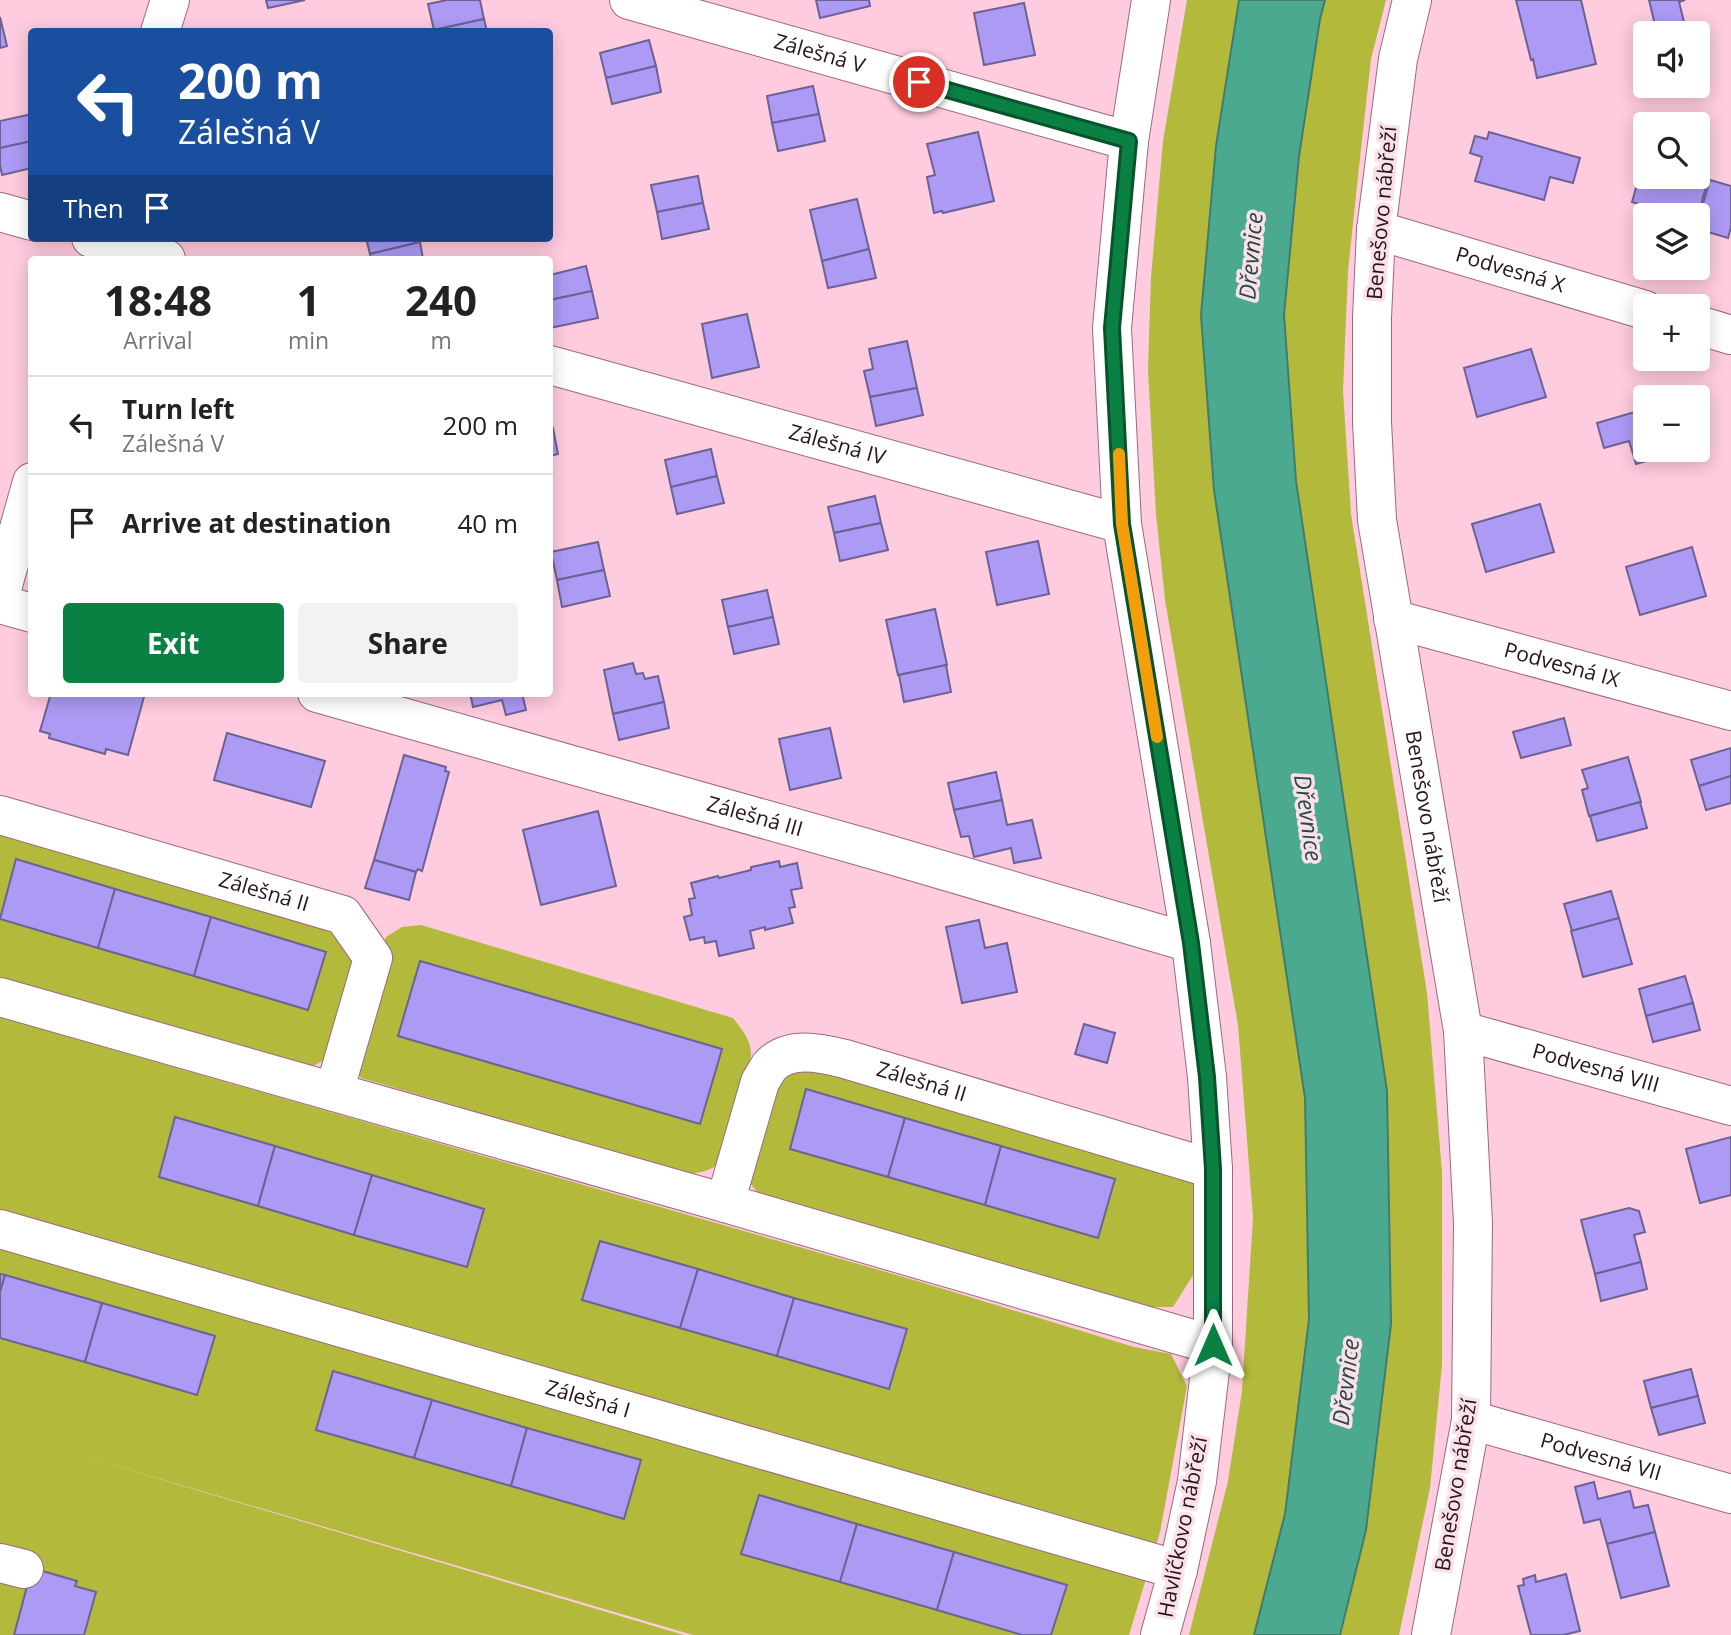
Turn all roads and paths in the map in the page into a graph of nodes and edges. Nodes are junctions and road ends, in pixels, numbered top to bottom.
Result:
1 (170, 0) edge
2 (629, 0) edge
3 (1151, 0) edge
4 (1412, 0) edge
5 (161, 28) edge
6 (1129, 141) junction
7 (0, 212) edge
8 (28, 220) edge
9 (1376, 230) junction
10 (96, 244) edge
11 (152, 256) edge
12 (1633, 306) edge
13 (1710, 329) edge
14 (1731, 335) edge
15 (553, 366) edge
16 (28, 496) edge
17 (1122, 524) junction
18 (0, 596) edge
19 (0, 604) edge
20 (28, 612) edge
21 (1393, 619) junction
22 (331, 697) edge
23 (1731, 711) edge
24 (0, 816) edge
25 (1191, 943) junction
26 (0, 997) edge
27 (1463, 1031) junction
28 (334, 1092) junction
29 (1731, 1106) edge
30 (1213, 1169) junction
31 (725, 1203) junction
32 (0, 1229) edge
33 (1213, 1345) junction
34 (1471, 1420) junction
35 (1731, 1494) edge
36 (1178, 1570) junction
37 (1160, 1635) edge
38 (1430, 1635) edge

1 - 5 street
2 - 6 street, Zálešná V
3 - 6 street, Havlíčkovo nábřeží
4 - 9 street, Benešovo nábřeží
6 - 17 street, Havlíčkovo nábřeží
7 - 8 street
9 - 12 street, Podvesná X
9 - 21 street, Benešovo nábřeží
10 - 11 street
13 - 14 street
15 - 17 street, Zálešná IV
16 - 18 street
17 - 25 street, Havlíčkovo nábřeží
19 - 20 street
21 - 23 street, Podvesná IX
21 - 27 street, Benešovo nábřeží
22 - 25 street, Zálešná III
24 - 28 street, Zálešná II
25 - 30 street, Havlíčkovo nábřeží
26 - 28 street
27 - 29 street, Podvesná VIII
27 - 34 street, Benešovo nábřeží
28 - 31 street
30 - 31 street, Zálešná II
30 - 33 street, Havlíčkovo nábřeží
31 - 33 street
32 - 36 street, Zálešná I
33 - 36 street, Havlíčkovo nábřeží
34 - 35 street, Podvesná VII
34 - 38 street, Benešovo nábřeží
36 - 37 street, Havlíčkovo nábřeží

